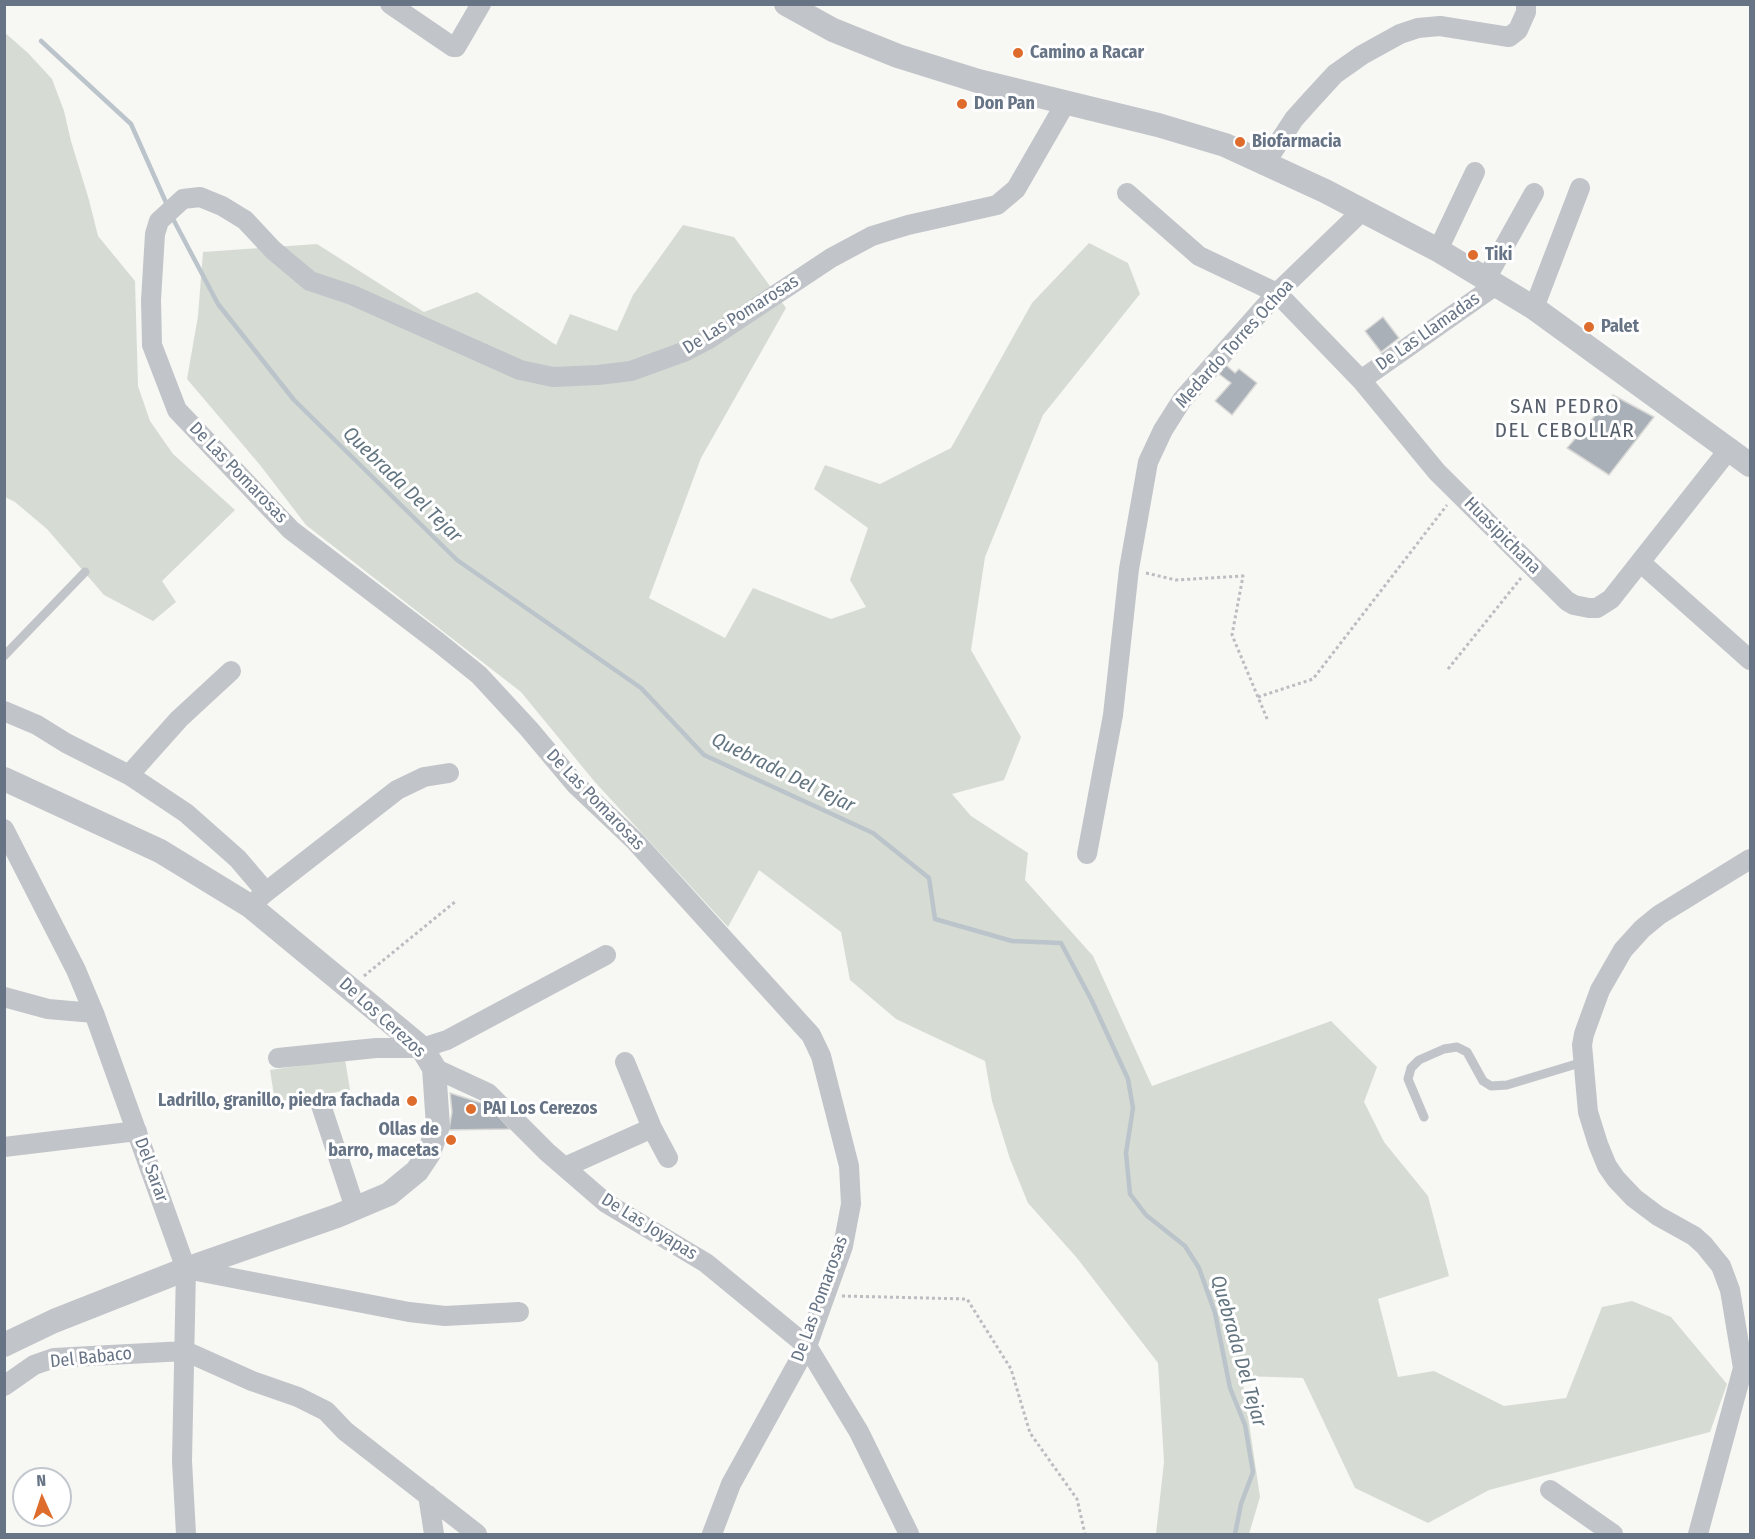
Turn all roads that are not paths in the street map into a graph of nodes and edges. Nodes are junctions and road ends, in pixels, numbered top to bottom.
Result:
1 (390, 4) edge
2 (482, 4) edge
3 (786, 4) edge
4 (1526, 4) edge
5 (1065, 104) junction
6 (1264, 165) junction
7 (1475, 171) dead end
8 (1580, 188) dead end
9 (1128, 193) dead end
10 (1534, 193) dead end
11 (1362, 211) junction
12 (1438, 250) junction
13 (1491, 282) junction
14 (1277, 293) junction
15 (1534, 308) junction
16 (1361, 380) junction
17 (1730, 448) junction
18 (1750, 465) edge
19 (1640, 562) junction
20 (85, 573) dead end
21 (4, 656) edge
22 (1750, 660) edge
23 (231, 671) dead end
24 (4, 711) edge
25 (449, 773) dead end
26 (129, 775) junction
27 (4, 778) edge
28 (4, 829) edge
29 (1087, 854) dead end
30 (1750, 858) edge
31 (258, 899) junction
32 (606, 955) dead end
33 (4, 998) edge
34 (94, 1013) junction
35 (278, 1058) dead end
36 (428, 1058) junction
37 (625, 1062) dead end
38 (1583, 1062) junction
39 (321, 1105) dead end
40 (1424, 1117) dead end
41 (652, 1128) junction
42 (137, 1131) junction
43 (4, 1147) edge
44 (668, 1158) dead end
45 (565, 1167) junction
46 (356, 1208) junction
47 (186, 1269) junction
48 (519, 1312) dead end
49 (4, 1345) edge
50 (807, 1346) junction
51 (185, 1351) junction
52 (1747, 1375) edge
53 (4, 1386) edge
54 (1550, 1490) dead end
55 (428, 1495) junction
56 (186, 1534) edge
57 (434, 1534) edge
58 (477, 1534) edge
59 (712, 1534) edge
60 (909, 1534) edge
61 (1613, 1534) edge
62 (1698, 1534) edge

1 - 2 street
3 - 5 street
4 - 6 street
5 - 6 street
5 - 50 street, De Las Pomarosas
6 - 11 street
7 - 12 street
8 - 15 street
9 - 14 street
10 - 13 street
11 - 12 street
11 - 14 street, Medardo Torres Ochoa
12 - 13 street
13 - 15 street
13 - 16 street, De Las Llamadas
14 - 16 street, Huasipichana
14 - 29 street, Medardo Torres Ochoa
15 - 17 street
16 - 19 street, Huasipichana
17 - 18 street
17 - 19 street, Huasipichana
19 - 22 street
20 - 21 lane
23 - 26 street
24 - 26 street
25 - 31 street
26 - 31 street
27 - 31 street, De Los Cerezos
28 - 34 street, Del Sarar
30 - 38 street
31 - 36 street, De Los Cerezos
32 - 36 street
33 - 34 street
34 - 42 street, Del Sarar
35 - 36 street
36 - 45 street, De Las Joyapas
36 - 46 street, De Los Cerezos
37 - 41 street
38 - 40 lane
38 - 52 street
39 - 46 street
41 - 44 street
41 - 45 street
42 - 43 street
42 - 47 street, Del Sarar
45 - 50 street, De Las Joyapas
46 - 47 street, De Los Cerezos
47 - 48 street
47 - 49 street, De Los Cerezos
47 - 51 street, Del Sarar
50 - 59 street, De Las Pomarosas
50 - 60 street, De Las Joyapas
51 - 53 street, Del Babaco
51 - 55 street
51 - 56 street, Del Sarar
52 - 62 street
54 - 61 street
55 - 57 street
55 - 58 street

